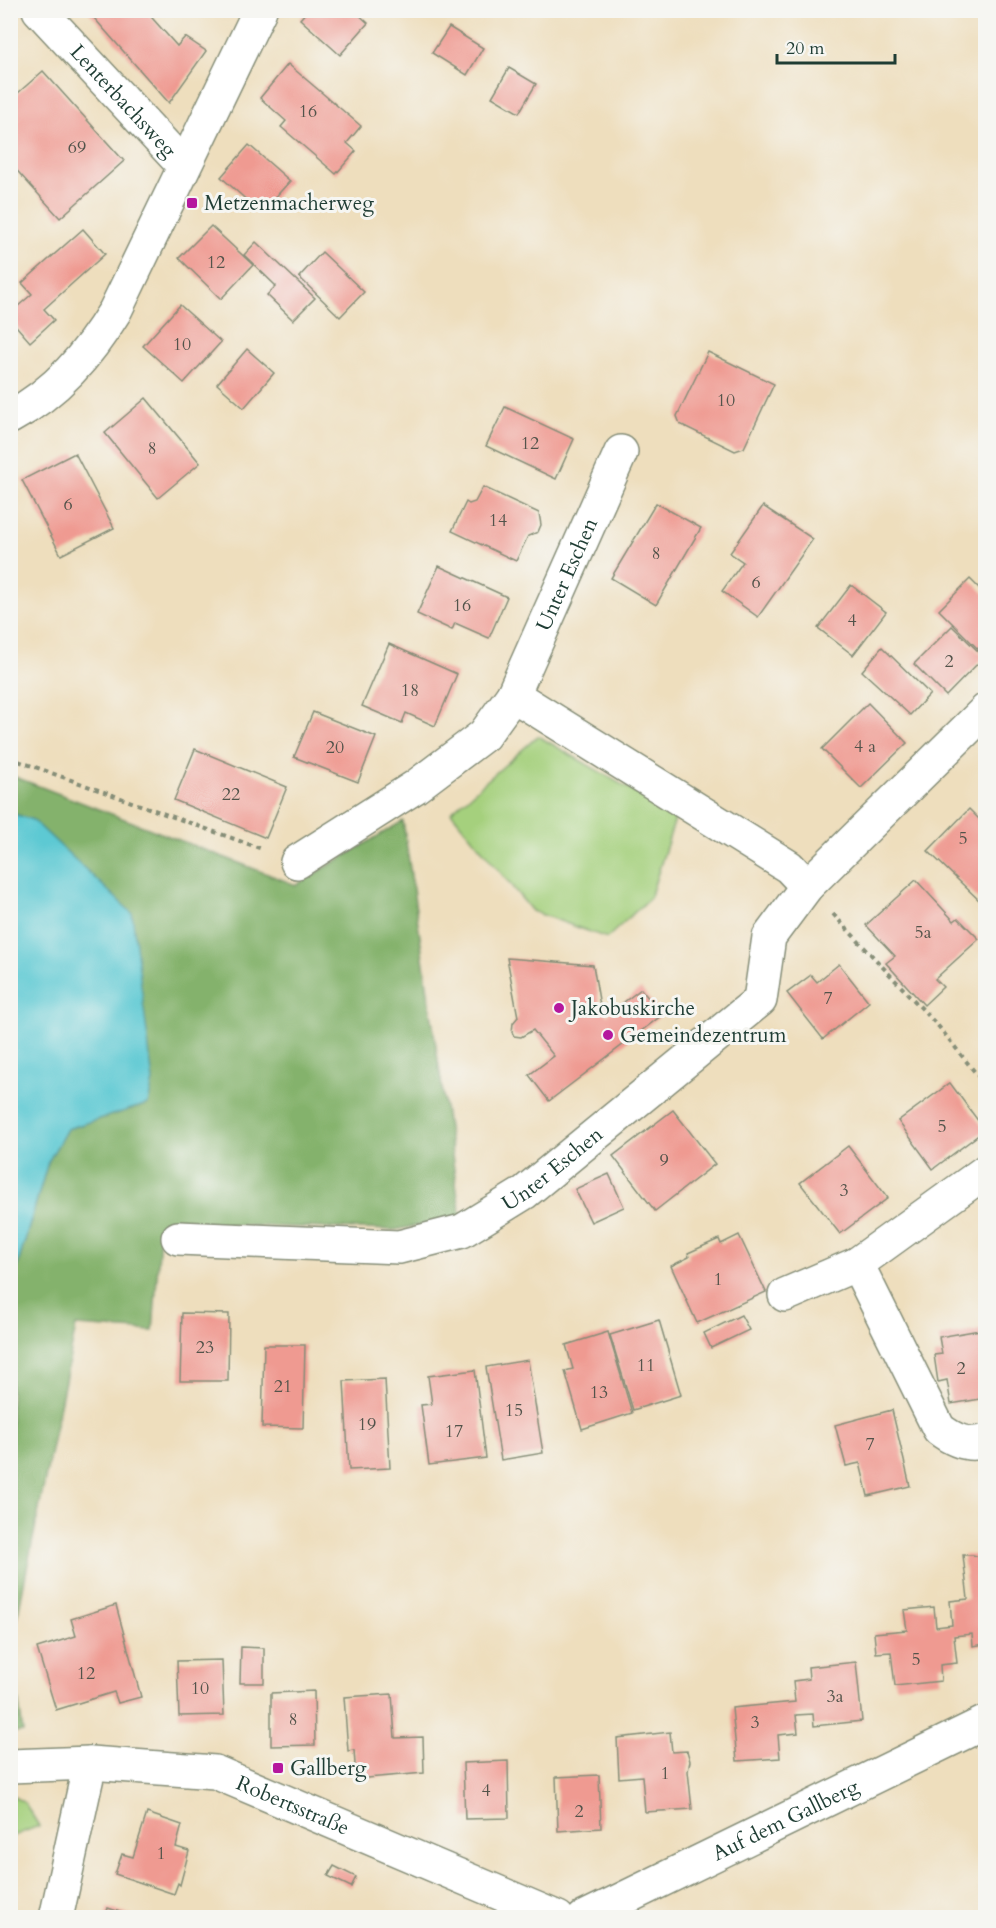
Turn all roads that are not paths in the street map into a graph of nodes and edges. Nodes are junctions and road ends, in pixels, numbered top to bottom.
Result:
1 (39, 10) edge
2 (260, 10) edge
3 (184, 166) junction
4 (10, 417) edge
5 (621, 452) dead end
6 (513, 695) junction
7 (986, 710) edge
8 (297, 862) road end
9 (807, 886) junction
10 (986, 1171) edge
11 (178, 1238) dead end
12 (857, 1264) junction
13 (785, 1296) dead end
14 (986, 1441) edge
15 (986, 1722) edge
16 (90, 1763) junction
17 (10, 1766) edge
18 (56, 1917) edge
19 (558, 1917) edge
20 (584, 1917) edge

1 - 3 street, Lenterbachsweg
2 - 3 street
3 - 4 street
5 - 6 street, Unter Eschen
6 - 8 street, Unter Eschen
6 - 9 street
7 - 9 street, Unter Eschen
9 - 11 street, Unter Eschen
10 - 12 street
12 - 13 street
12 - 14 street
15 - 20 street, Auf dem Gallberg
16 - 17 street, Robertsstraße
16 - 18 street
16 - 19 street, Robertsstraße

